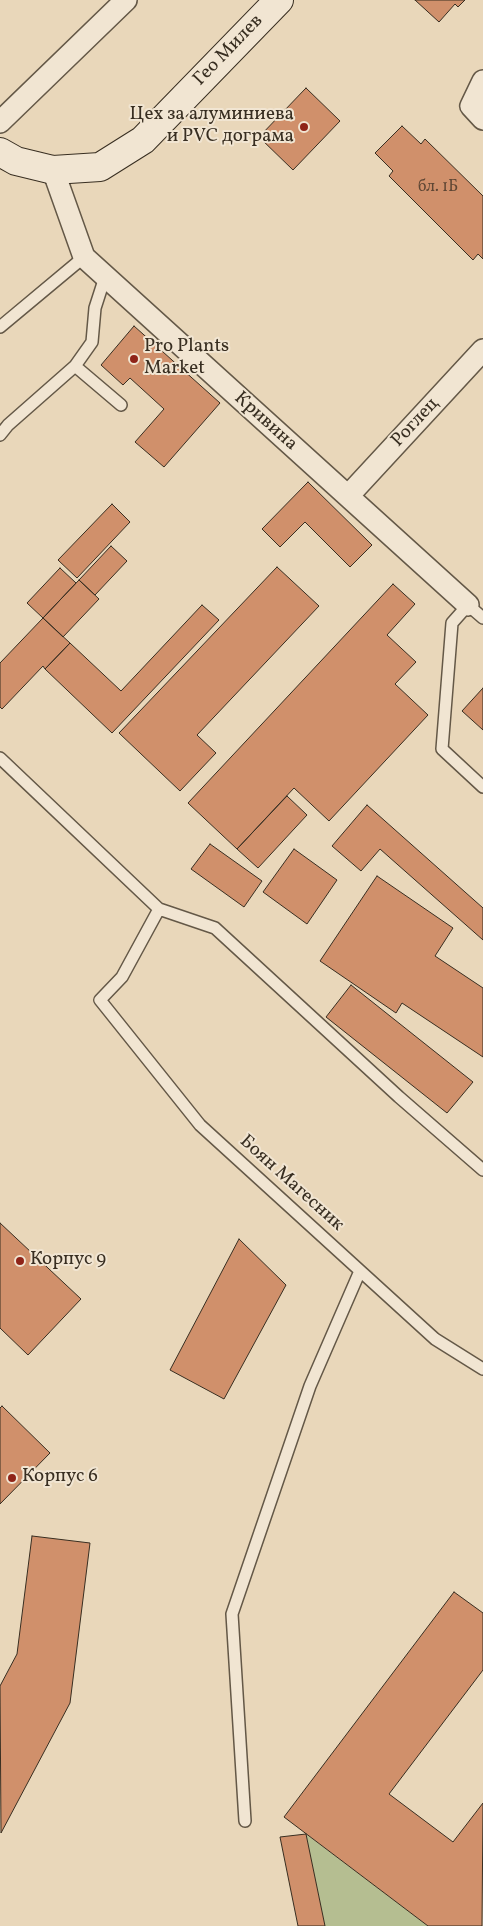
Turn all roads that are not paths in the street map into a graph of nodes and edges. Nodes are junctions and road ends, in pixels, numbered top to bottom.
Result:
1 (126, 0) edge
2 (268, 4) edge
3 (483, 81) edge
4 (483, 119) edge
5 (0, 122) edge
6 (0, 152) edge
7 (53, 170) junction
8 (84, 257) junction
9 (105, 277) junction
10 (0, 326) edge
11 (483, 350) edge
12 (75, 366) junction
13 (121, 405) dead end
14 (0, 435) edge
15 (348, 496) junction
16 (476, 612) edge
17 (0, 758) edge
18 (483, 787) edge
19 (160, 909) junction
20 (483, 1170) edge
21 (360, 1271) junction
22 (483, 1369) edge
23 (245, 1821) dead end

1 - 5 street
2 - 7 street, Гео Милев
3 - 4 street
6 - 7 street
7 - 8 street, Кривина
8 - 9 street, Кривина
8 - 10 lane
9 - 12 lane
9 - 15 street, Кривина
11 - 15 street, Роглец
12 - 13 lane
12 - 14 lane
15 - 16 street, Кривина
16 - 18 lane
17 - 19 lane
19 - 20 lane
19 - 21 lane, Боян Магесник
21 - 22 lane, Боян Магесник
21 - 23 lane

